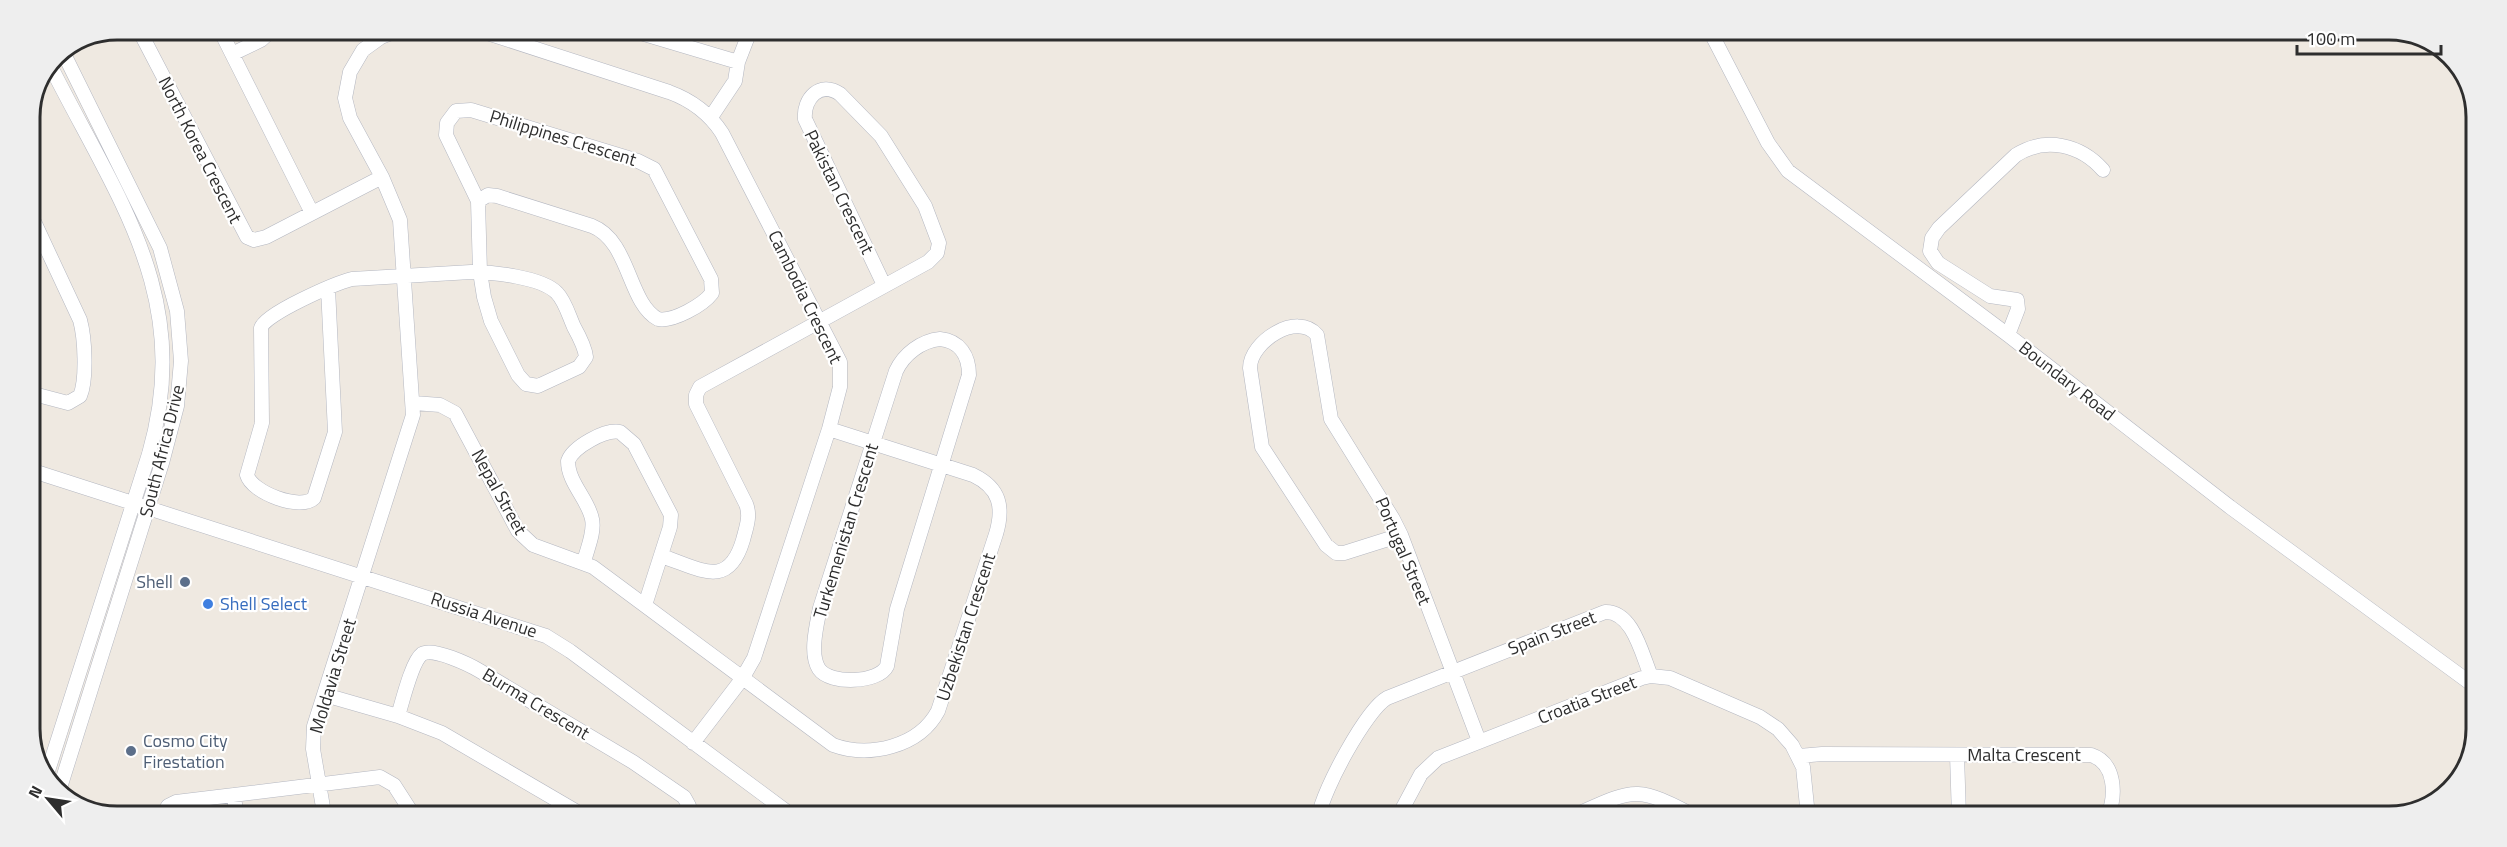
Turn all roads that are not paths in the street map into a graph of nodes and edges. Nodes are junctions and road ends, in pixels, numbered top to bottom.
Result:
1 (144, 40) edge
2 (225, 40) edge
3 (261, 40) edge
4 (377, 40) edge
5 (509, 40) edge
6 (664, 40) edge
7 (747, 40) edge
8 (1715, 40) edge
9 (232, 54) junction
10 (67, 60) edge
11 (738, 62) junction
12 (54, 74) edge
13 (711, 117) junction
14 (2103, 170) dead end
15 (382, 177) junction
16 (478, 201) junction
17 (312, 213) junction
18 (40, 235) edge
19 (480, 272) junction
20 (405, 277) junction
21 (884, 285) junction
22 (328, 288) junction
23 (820, 321) junction
24 (2008, 335) junction
25 (40, 396) edge
26 (414, 403) junction
27 (829, 429) junction
28 (875, 437) junction
29 (942, 465) junction
30 (41, 473) edge
31 (133, 504) junction
32 (149, 508) junction
33 (1401, 535) junction
34 (661, 556) junction
35 (584, 562) junction
36 (363, 576) junction
37 (645, 605) junction
38 (1453, 672) junction
39 (1651, 676) junction
40 (742, 679) junction
41 (2466, 680) edge
42 (325, 695) junction
43 (398, 716) junction
44 (1479, 741) junction
45 (693, 742) junction
46 (1957, 755) junction
47 (1799, 756) junction
48 (50, 765) edge
49 (66, 769) edge
50 (318, 784) junction
51 (234, 795) junction
52 (168, 806) edge
53 (235, 806) edge
54 (323, 806) edge
55 (408, 806) edge
56 (567, 806) edge
57 (689, 806) edge
58 (779, 806) edge
59 (1321, 806) edge
60 (1404, 806) edge
61 (1598, 806) edge
62 (1672, 806) edge
63 (1807, 806) edge
64 (1959, 806) edge
65 (2112, 806) edge

1 - 17 street, North Korea Crescent
2 - 9 street
3 - 9 street
4 - 15 street
5 - 13 street, Cambodia Crescent
6 - 11 street
7 - 11 street
8 - 24 street, Boundary Road
9 - 17 street
10 - 32 street, South Africa Drive
11 - 13 street
12 - 31 street, South Africa Drive
13 - 23 street, Cambodia Crescent
14 - 24 street
15 - 17 street, North Korea Crescent
15 - 20 street
16 - 16 street, Philippines Crescent
16 - 19 street, Philippines Crescent
18 - 25 street
19 - 19 street, Philippines Crescent
19 - 20 street
20 - 22 street
20 - 26 street
21 - 21 street, Pakistan Crescent
21 - 23 street, Pakistan Crescent
22 - 22 street
23 - 27 street, Cambodia Crescent
23 - 34 street, Pakistan Crescent
24 - 41 street, Boundary Road
26 - 35 street, Nepal Street
26 - 36 street
27 - 28 street, Uzbekistan Crescent
27 - 40 street, Cambodia Crescent
28 - 29 street, Uzbekistan Crescent
28 - 29 street, Turkemenistan Crescent
28 - 29 street, Turkemenistan Crescent
29 - 40 street, Uzbekistan Crescent
30 - 31 street, Russia Avenue
31 - 32 street, Russia Avenue
31 - 48 street, South Africa Drive
32 - 36 street, Russia Avenue
32 - 49 street, South Africa Drive
33 - 33 street, Portugal Street
33 - 38 street, Portugal Street
34 - 35 street
34 - 37 street
35 - 37 street, Nepal Street
36 - 42 street, Moldavia Street
36 - 45 street, Russia Avenue
37 - 40 street, Nepal Street
38 - 39 street, Spain Street
38 - 44 street, Portugal Street
38 - 59 street, Spain Street
39 - 44 street, Croatia Street
39 - 47 street, Croatia Street
40 - 45 street, Cambodia Crescent
42 - 43 street
42 - 50 street, Moldavia Street
43 - 56 street
43 - 57 street, Burma Crescent
44 - 60 street, Croatia Street
45 - 58 street, Russia Avenue
46 - 47 street, Malta Crescent
46 - 64 street, Malta Crescent
46 - 65 street, Malta Crescent
47 - 63 street, Croatia Street
50 - 51 street
50 - 54 street, Moldavia Street
50 - 55 street
51 - 52 street
51 - 53 street
61 - 62 street

